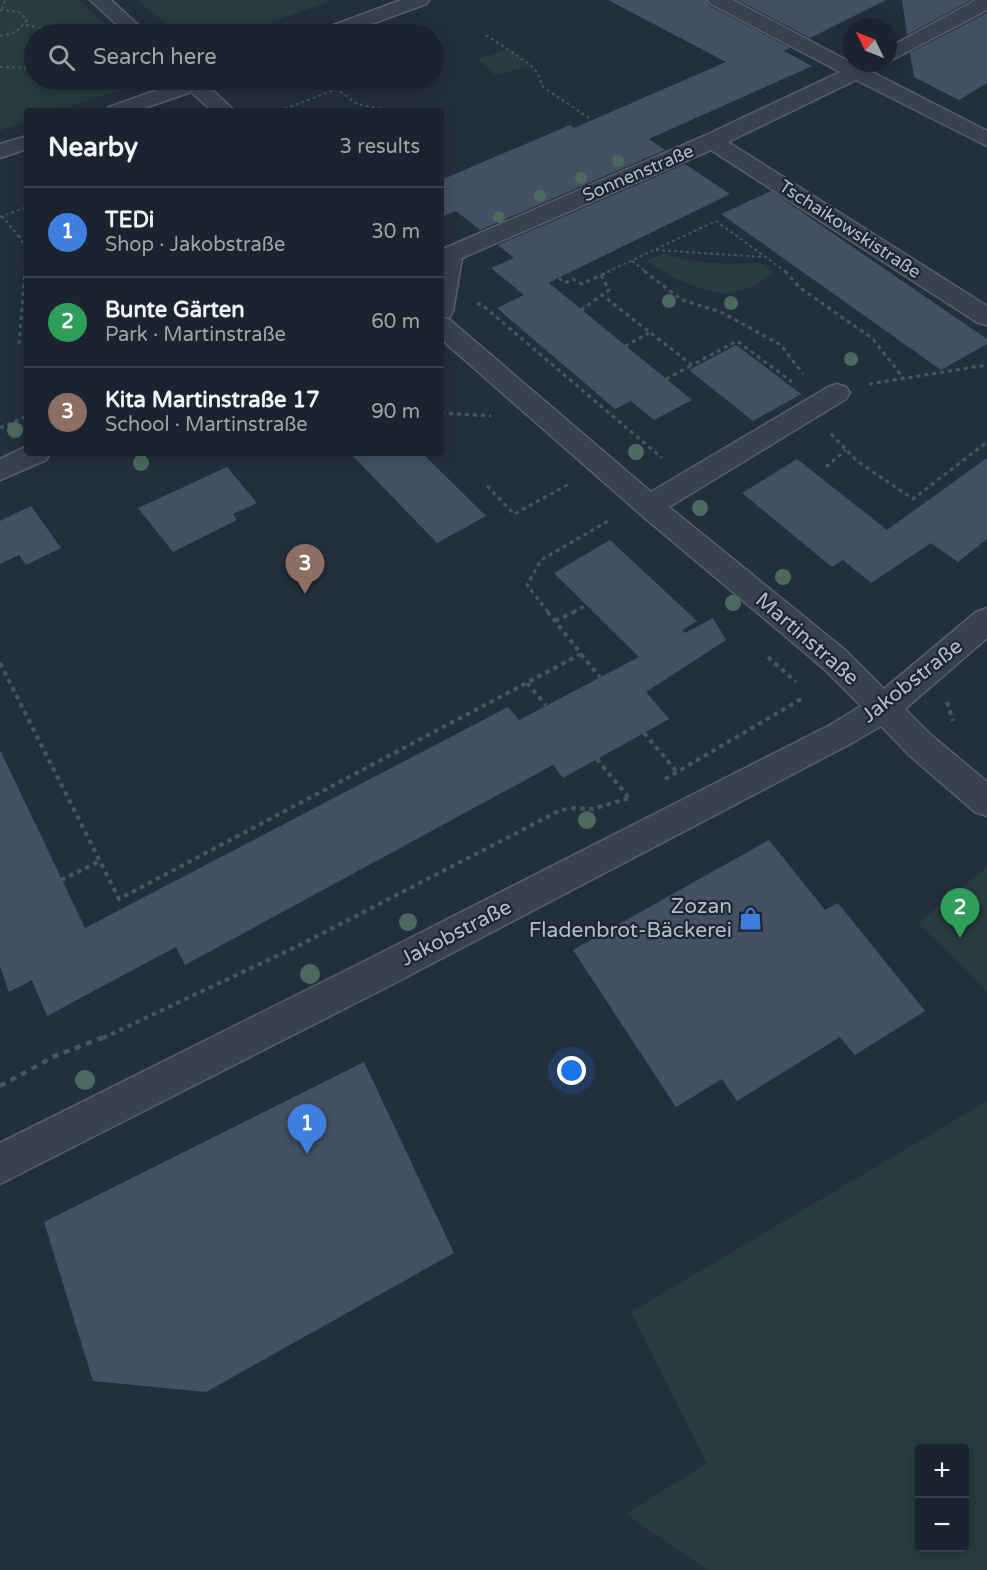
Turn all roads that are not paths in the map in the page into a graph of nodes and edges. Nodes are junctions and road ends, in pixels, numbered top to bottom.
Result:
1 (100, 0) edge
2 (419, 0) edge
3 (718, 0) edge
4 (987, 2) edge
5 (126, 24) edge
6 (354, 24) edge
7 (897, 51) edge
8 (843, 57) edge
9 (858, 72) edge
10 (873, 72) edge
11 (172, 90) edge
12 (204, 90) edge
13 (124, 108) edge
14 (221, 108) edge
15 (987, 140) edge
16 (712, 141) junction
17 (24, 143) edge
18 (0, 152) edge
19 (446, 253) edge
20 (444, 282) edge
21 (444, 314) edge
22 (987, 317) edge
23 (837, 393) road end
24 (30, 456) edge
25 (0, 470) edge
26 (649, 506) junction
27 (987, 620) edge
28 (884, 708) junction
29 (987, 802) edge
30 (0, 1162) edge

1 - 5 street
2 - 6 street
3 - 8 street
4 - 7 street
9 - 16 street, Sonnenstraße
10 - 15 street
11 - 13 street
12 - 14 street
16 - 19 street, Sonnenstraße
16 - 22 street, Tschaikowskistraße
17 - 18 street
19 - 20 street, Sonnenstraße
21 - 26 street, Martinstraße
23 - 26 street
24 - 25 street
26 - 28 street, Martinstraße
27 - 28 street, Jakobstraße
28 - 29 street, Martinstraße
28 - 30 street, Jakobstraße

